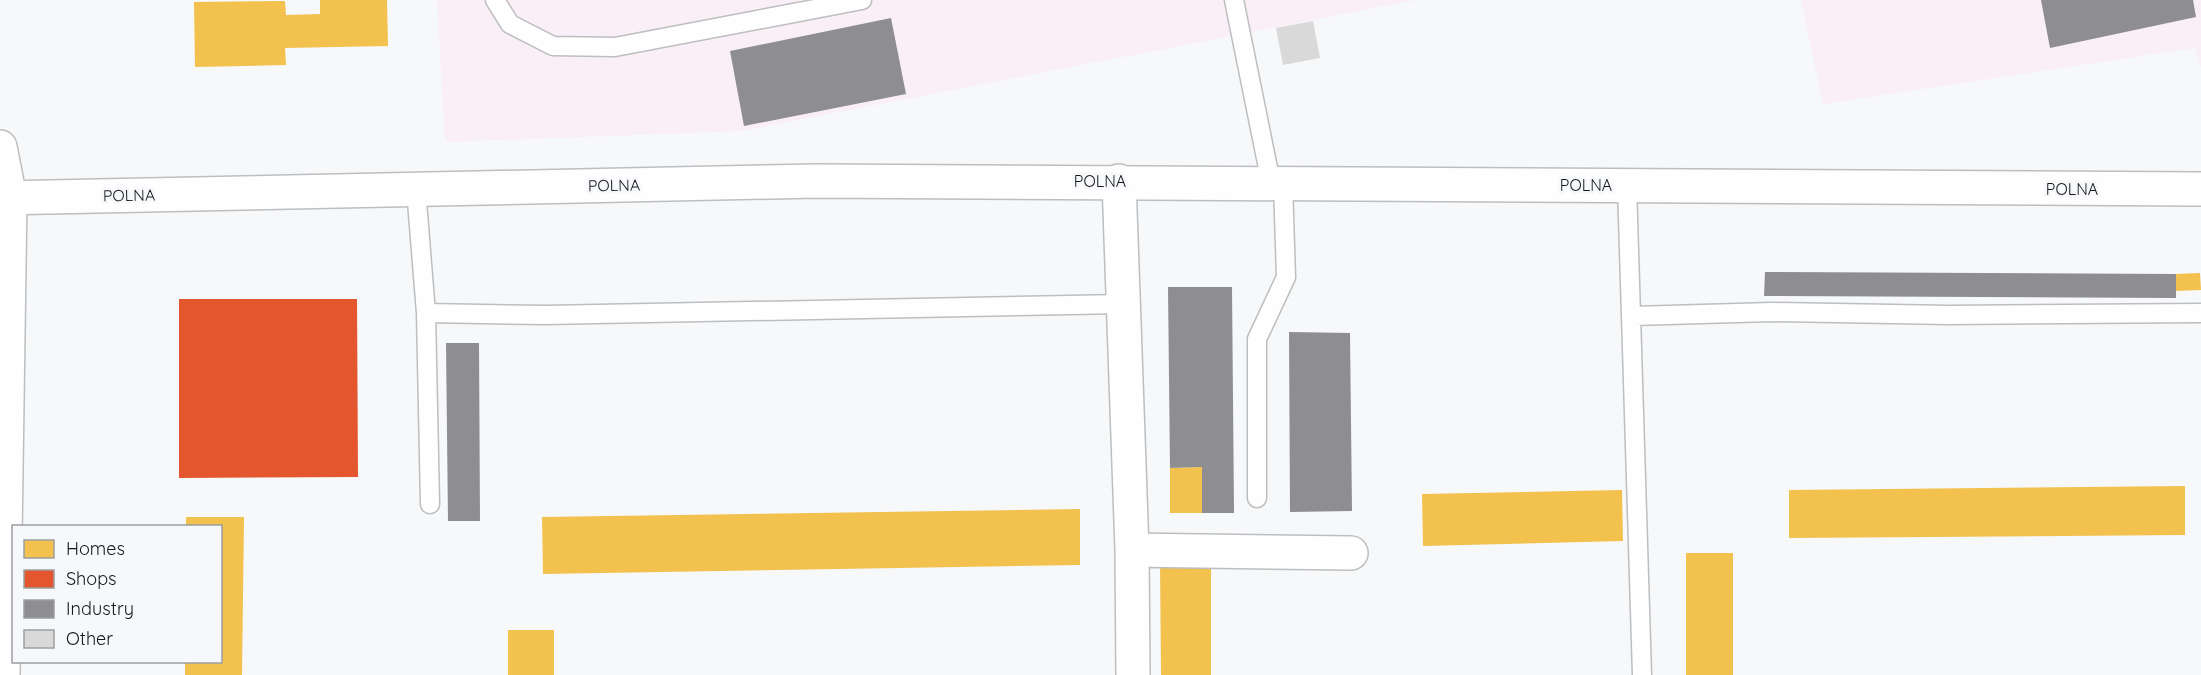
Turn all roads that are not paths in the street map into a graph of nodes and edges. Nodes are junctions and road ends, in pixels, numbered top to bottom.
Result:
1 (495, 0) edge
2 (861, 0) edge
3 (1234, 0) edge
4 (0, 147) edge
5 (1119, 181) junction
6 (1277, 183) junction
7 (1627, 185) junction
8 (416, 189) junction
9 (2201, 189) edge
10 (5, 198) edge
11 (1124, 304) junction
12 (2201, 313) edge
13 (426, 314) junction
14 (1632, 316) junction
15 (1257, 498) dead end
16 (430, 504) dead end
17 (1132, 550) junction
18 (1351, 553) dead end
19 (3, 675) edge
20 (1133, 675) edge
21 (1642, 675) edge

1 - 2 lane
3 - 6 lane
4 - 10 street
5 - 6 street, POLNA
5 - 8 street, POLNA
5 - 11 street
6 - 7 street, POLNA
6 - 15 lane
7 - 9 street, POLNA
7 - 14 lane
8 - 10 street, POLNA
8 - 13 lane
10 - 19 street
11 - 13 lane
11 - 17 street
12 - 14 lane
13 - 16 lane
14 - 21 lane
17 - 18 street
17 - 20 street

